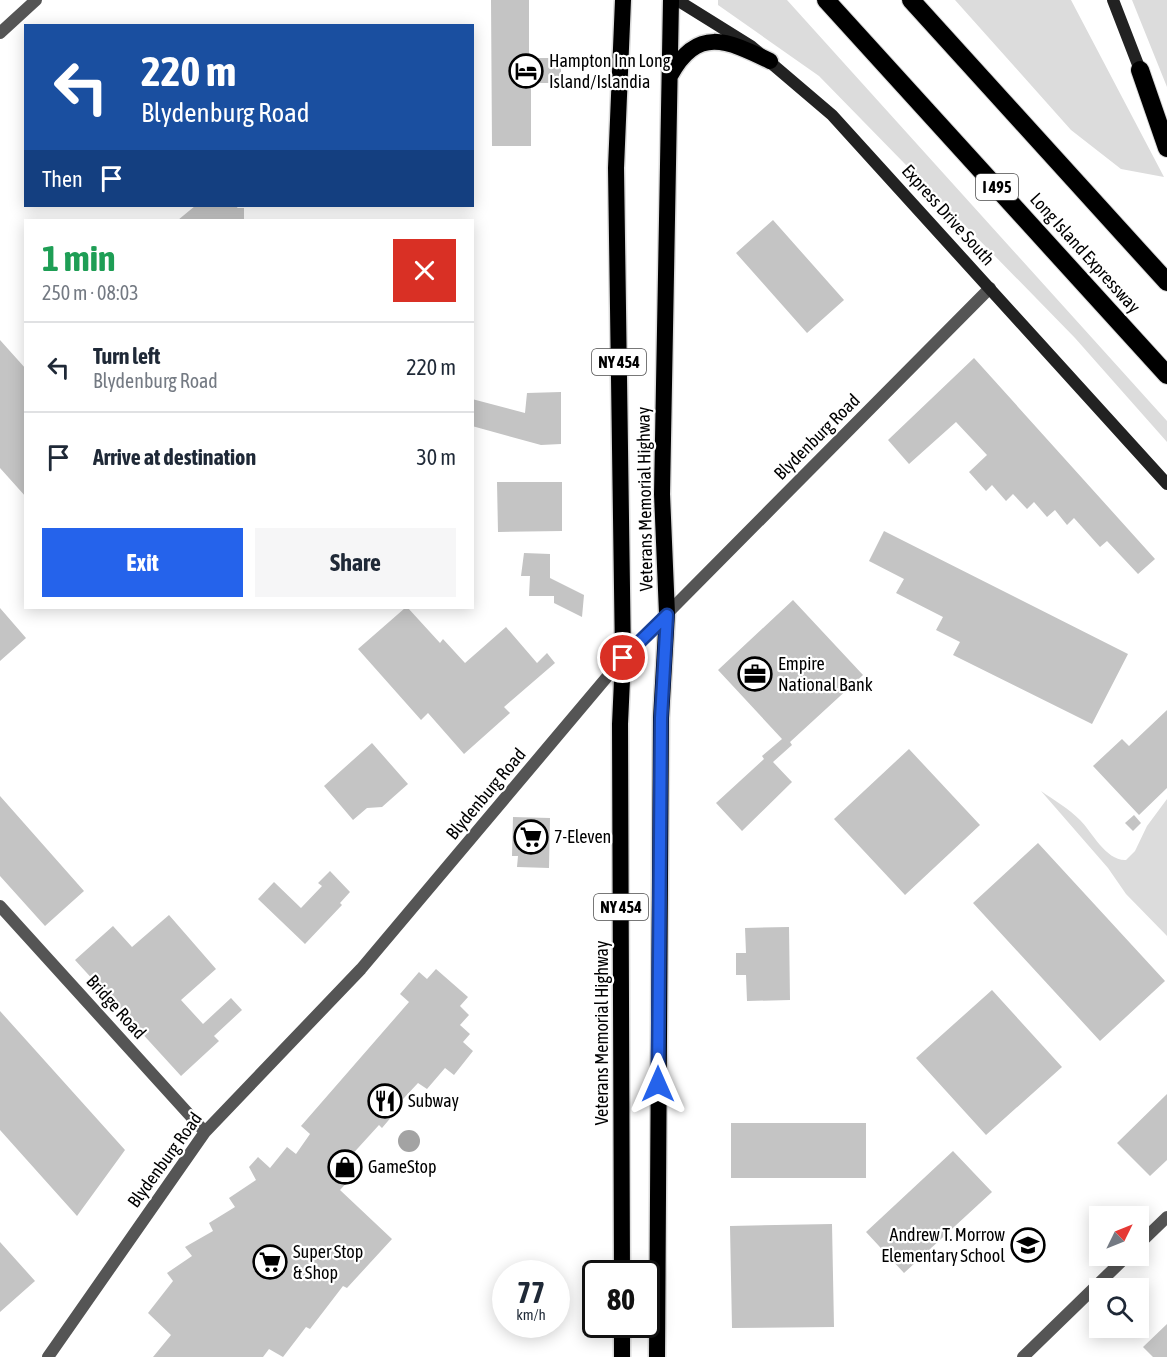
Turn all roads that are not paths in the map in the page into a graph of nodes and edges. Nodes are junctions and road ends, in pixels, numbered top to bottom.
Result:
1 (36, 0) edge
2 (623, 0) edge
3 (671, 0) edge
4 (676, 0) edge
5 (826, 0) edge
6 (911, 0) edge
7 (1113, 0) edge
8 (0, 33) edge
9 (770, 61) junction
10 (1140, 70) junction
11 (669, 77) junction
12 (1167, 124) edge
13 (1167, 148) edge
14 (1167, 282) edge
15 (990, 288) junction
16 (1167, 375) edge
17 (1167, 484) edge
18 (667, 615) junction
19 (623, 658) junction
20 (0, 906) edge
21 (205, 1132) junction
22 (1167, 1217) edge
23 (1149, 1234) edge
24 (622, 1260) edge
25 (1117, 1266) edge
26 (622, 1338) edge
27 (48, 1357) edge
28 (622, 1357) edge
29 (657, 1357) edge
30 (1023, 1357) edge

1 - 8 street
2 - 19 highway, Veterans Memorial Highway / NY 454
3 - 11 highway, Veterans Memorial Highway / NY 454
4 - 9 main road, Express Drive South
5 - 16 highway, Long Island Expressway / I 495
6 - 14 highway
7 - 10 main road
9 - 11 highway
9 - 15 main road, Express Drive South
10 - 12 main road
10 - 13 highway
11 - 18 highway, Veterans Memorial Highway / NY 454
15 - 17 main road, Express Drive South
15 - 18 street, Blydenburg Road
18 - 19 street, Blydenburg Road
18 - 29 highway, Veterans Memorial Highway / NY 454
19 - 21 street, Blydenburg Road
19 - 24 highway, Veterans Memorial Highway / NY 454
20 - 21 street, Bridge Road
21 - 27 street, Blydenburg Road
22 - 23 street
25 - 30 street
26 - 28 highway

